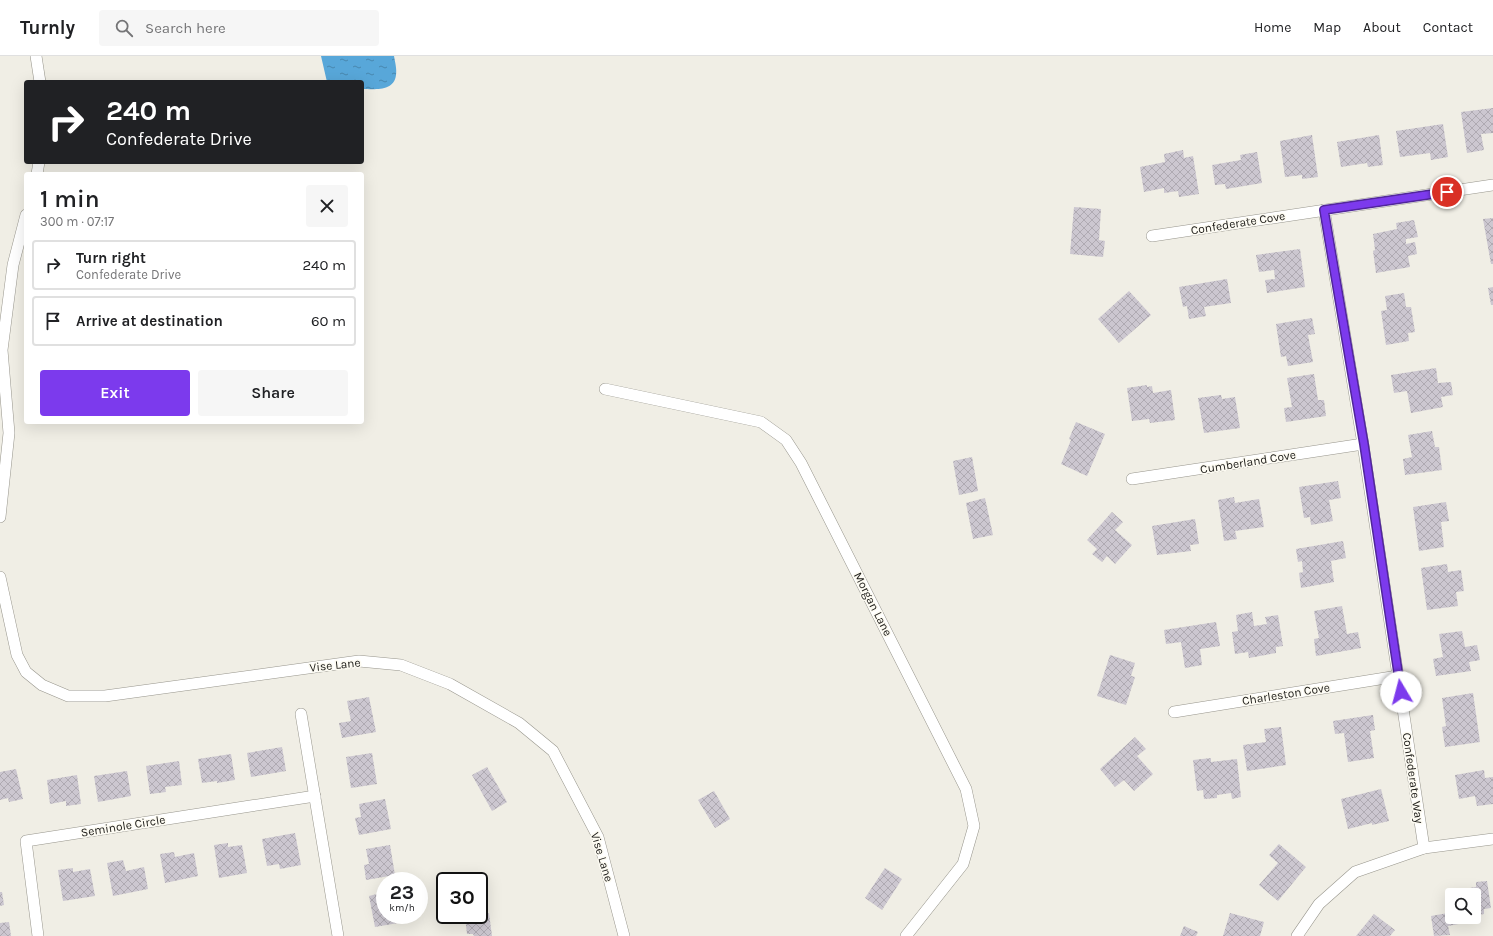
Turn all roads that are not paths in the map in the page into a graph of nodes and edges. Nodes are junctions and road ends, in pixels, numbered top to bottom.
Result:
1 (36, 56) edge
2 (40, 80) edge
3 (1493, 185) edge
4 (1324, 210) junction
5 (24, 223) edge
6 (1152, 236) dead end
7 (605, 389) dead end
8 (1364, 444) junction
9 (1132, 479) dead end
10 (0, 517) edge
11 (0, 577) edge
12 (1398, 676) junction
13 (1174, 712) dead end
14 (301, 714) dead end
15 (314, 796) junction
16 (1493, 839) edge
17 (1424, 848) junction
18 (38, 936) edge
19 (338, 936) edge
20 (624, 936) edge
21 (906, 936) edge
22 (1297, 936) edge

1 - 2 street
3 - 4 street, Confederate Cove
4 - 6 street, Confederate Cove
4 - 8 street, Confederate Way
5 - 10 street
7 - 21 street, Morgan Lane
8 - 9 street, Cumberland Cove
8 - 12 street, Confederate Way
11 - 20 street, Vise Lane
12 - 13 street, Charleston Cove
12 - 17 street, Confederate Way
14 - 15 street
15 - 18 street, Seminole Circle
15 - 19 street
16 - 17 street
17 - 22 street

